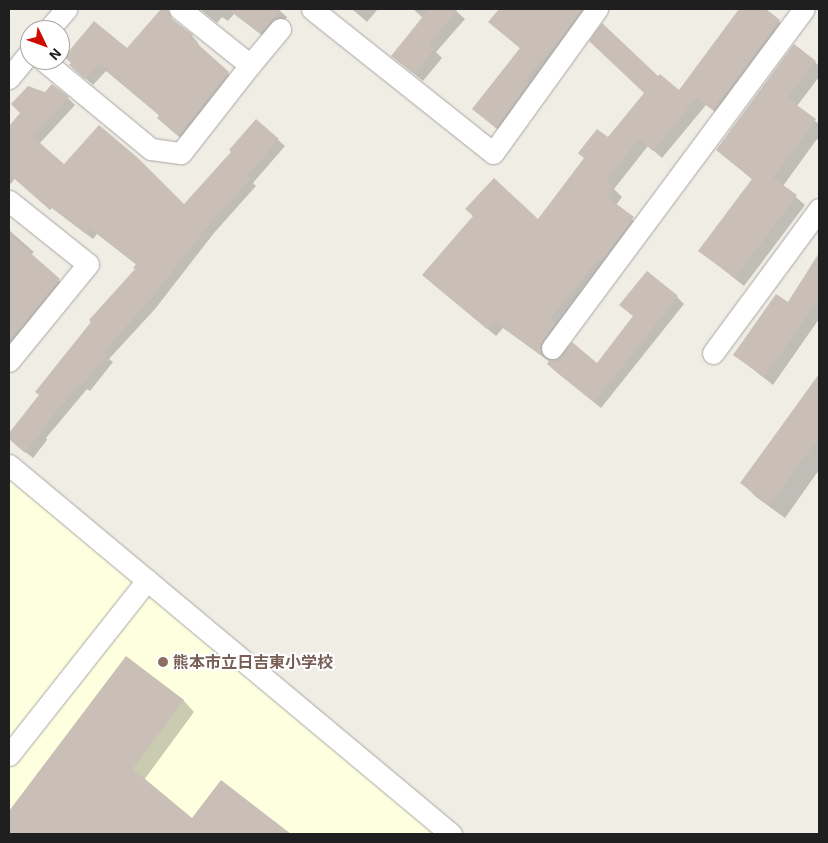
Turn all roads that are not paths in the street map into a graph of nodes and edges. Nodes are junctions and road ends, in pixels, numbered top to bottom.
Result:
1 (66, 9) edge
2 (180, 9) edge
3 (312, 9) edge
4 (597, 9) edge
5 (805, 9) edge
6 (819, 19) edge
7 (57, 20) edge
8 (280, 29) dead end
9 (20, 64) edge
10 (250, 65) junction
11 (55, 70) edge
12 (9, 78) edge
13 (9, 201) edge
14 (819, 209) edge
15 (552, 348) dead end
16 (713, 353) dead end
17 (9, 361) edge
18 (9, 465) edge
19 (147, 580) junction
20 (9, 755) edge
21 (451, 834) edge

1 - 7 street
2 - 10 street
3 - 4 street
5 - 6 street
5 - 15 street
8 - 10 street
9 - 12 street
10 - 11 street
13 - 17 street
14 - 16 street
18 - 19 street
19 - 20 street
19 - 21 street

